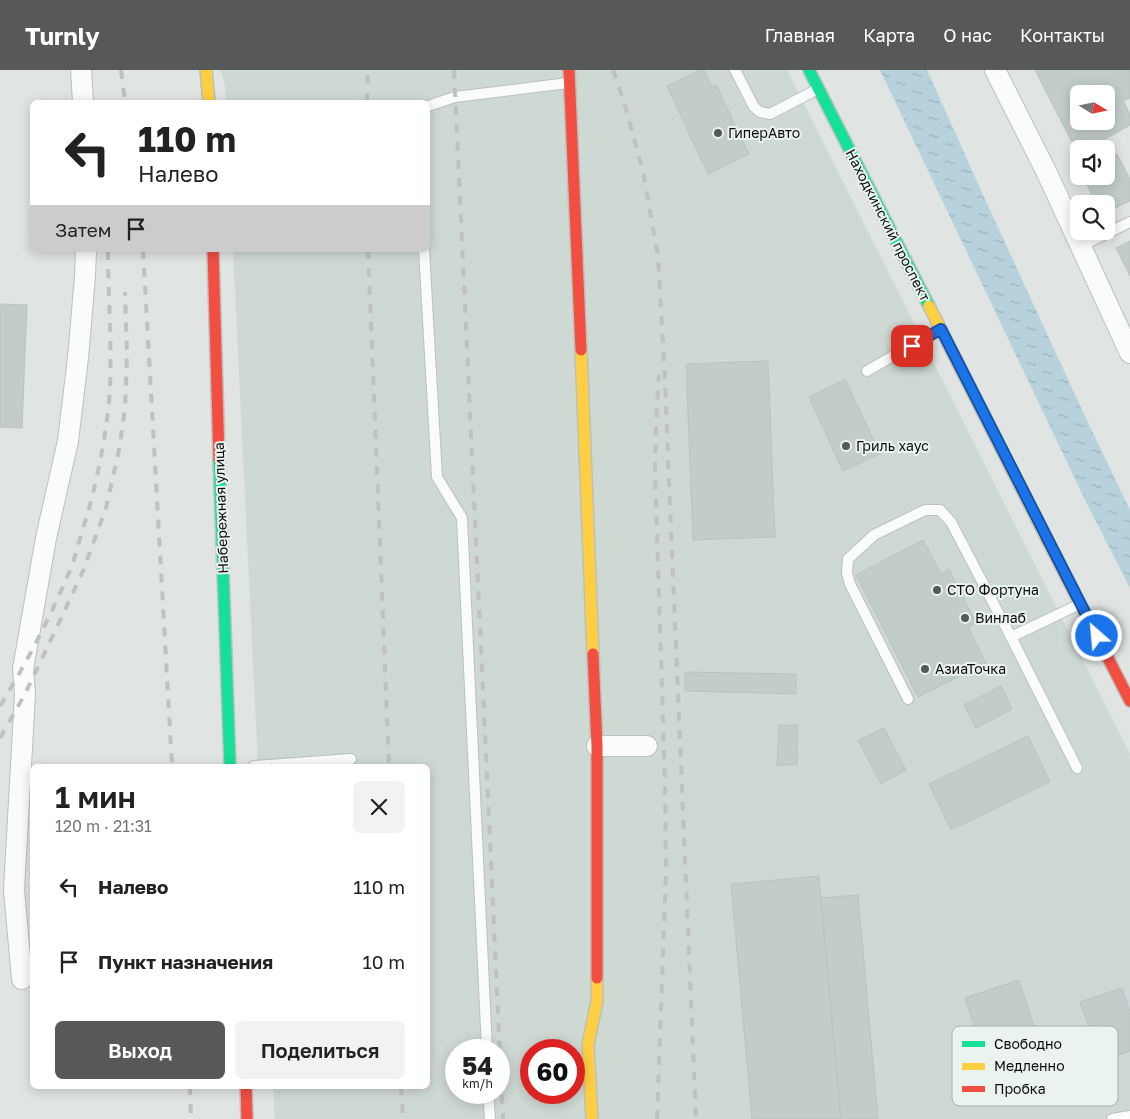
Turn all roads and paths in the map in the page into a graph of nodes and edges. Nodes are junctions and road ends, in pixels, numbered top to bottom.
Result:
1 (81, 70) edge
2 (206, 70) edge
3 (569, 70) edge
4 (735, 70) edge
5 (809, 70) edge
6 (995, 70) edge
7 (569, 83) junction
8 (819, 88) junction
9 (208, 89) junction
10 (83, 100) edge
11 (209, 100) edge
12 (215, 100) edge
13 (430, 105) edge
14 (1130, 222) edge
15 (1081, 246) junction
16 (86, 252) edge
17 (213, 252) edge
18 (424, 252) edge
19 (941, 329) junction
20 (1130, 353) edge
21 (868, 371) dead end
22 (1081, 604) junction
23 (1011, 637) junction
24 (908, 699) dead end
25 (1130, 701) edge
26 (597, 746) junction
27 (647, 746) dead end
28 (351, 760) dead end
29 (230, 764) edge
30 (286, 764) edge
31 (1077, 768) dead end
32 (22, 979) dead end
33 (486, 1039) edge
34 (246, 1089) edge
35 (489, 1104) edge
36 (1130, 1116) edge
37 (247, 1119) edge
38 (490, 1119) edge
39 (592, 1119) edge
40 (1112, 1119) edge

1 - 10 street
2 - 9 main road
3 - 7 main road
4 - 8 lane
5 - 8 main road, Находкинский проспект
6 - 15 street
7 - 13 lane
7 - 26 main road
8 - 19 main road, Находкинский проспект
9 - 11 main road
9 - 12 lane
14 - 15 lane
15 - 20 street
16 - 32 street
17 - 29 main road, Набережная улица
18 - 33 lane
19 - 21 lane
19 - 22 main road, Находкинский проспект
22 - 23 lane
22 - 25 main road, Находкинский проспект
23 - 24 lane
23 - 31 lane
26 - 27 street
26 - 39 main road
28 - 30 lane
34 - 37 main road
35 - 38 lane
36 - 40 lane

